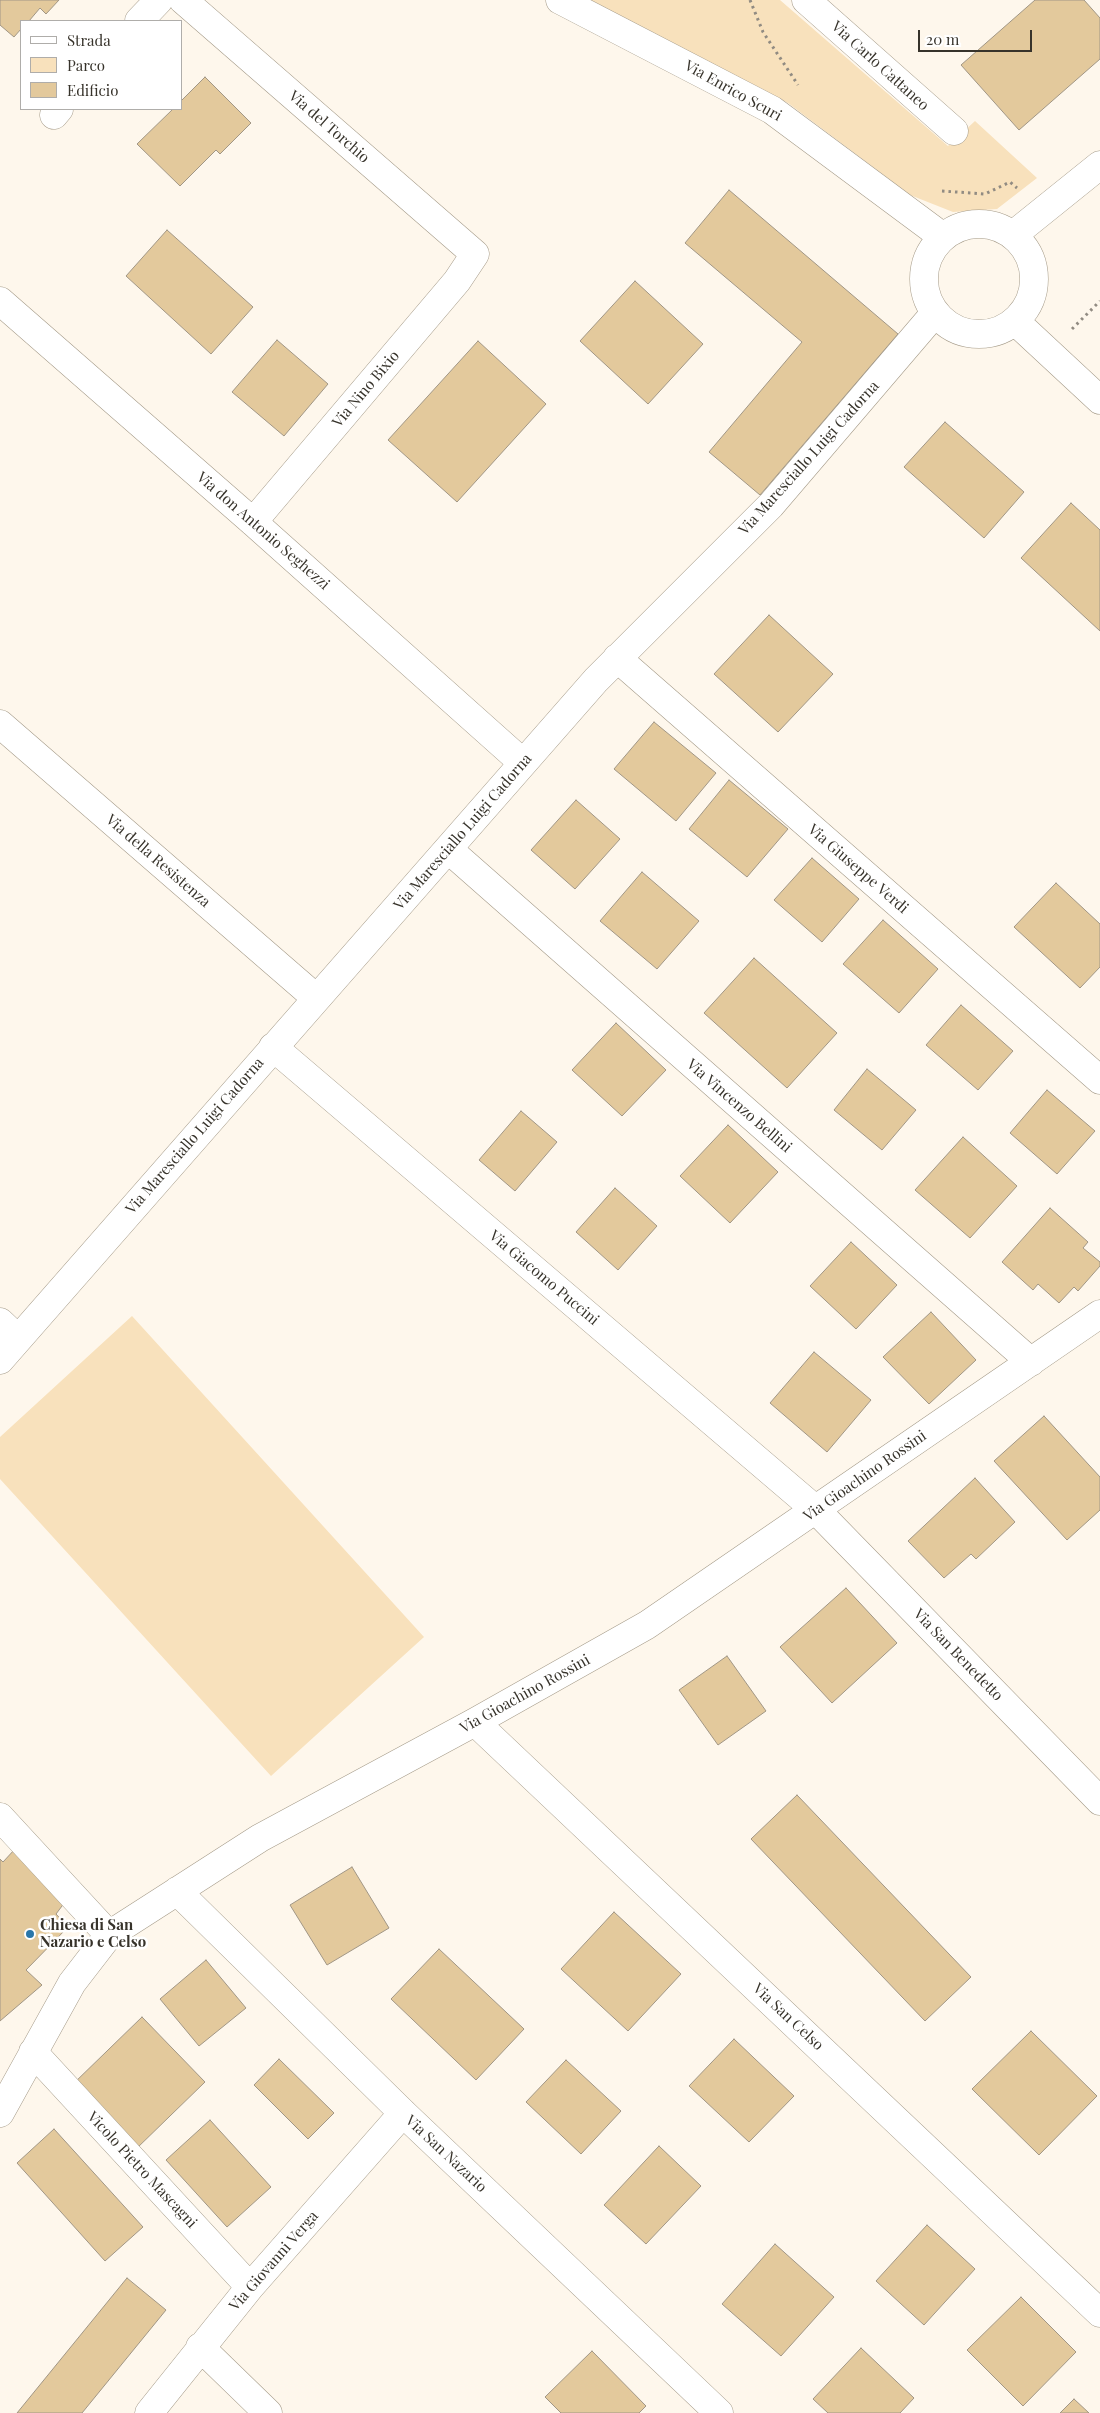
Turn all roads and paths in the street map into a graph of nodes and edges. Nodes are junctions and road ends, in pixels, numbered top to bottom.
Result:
1 (159, 0) edge
2 (183, 0) edge
3 (560, 0) edge
4 (750, 0) edge
5 (806, 0) edge
6 (601, 8) edge
7 (140, 20) edge
8 (802, 92) dead end
9 (954, 131) dead end
10 (1100, 165) edge
11 (936, 190) dead end
12 (1044, 211) junction
13 (1013, 235) junction
14 (943, 237) junction
15 (475, 254) joint
16 (0, 301) edge
17 (1100, 301) edge
18 (935, 313) junction
19 (1016, 322) junction
20 (1079, 336) dead end
21 (1100, 400) edge
22 (253, 522) junction
23 (617, 658) junction
24 (0, 724) edge
25 (524, 764) junction
26 (448, 849) junction
27 (316, 998) junction
28 (273, 1047) junction
29 (1100, 1080) edge
30 (1100, 1314) edge
31 (9, 1331) edge
32 (0, 1360) edge
33 (1031, 1362) junction
34 (816, 1510) junction
35 (475, 1722) junction
36 (1100, 1801) edge
37 (0, 1817) edge
38 (177, 1892) junction
39 (109, 1935) junction
40 (33, 2052) junction
41 (0, 2113) edge
42 (403, 2113) junction
43 (250, 2287) junction
44 (1100, 2313) edge
45 (200, 2347) junction
46 (149, 2413) edge
47 (268, 2413) edge
48 (719, 2413) edge

1 - 7 street
2 - 15 street, Via del Torchio
3 - 6 street, Via Enrico Scuri
4 - 8 path
5 - 9 street, Via Carlo Cattaneo
6 - 14 street, Via Enrico Scuri
10 - 12 street
11 - 12 path
12 - 13 street
13 - 14 street
13 - 19 street
14 - 18 street
15 - 22 street, Via Nino Bixio
16 - 22 street, Via don Antonio Seghezzi
17 - 20 path
18 - 19 street
18 - 23 street, Via Maresciallo Luigi Cadorna
19 - 21 street
22 - 25 street, Via don Antonio Seghezzi
23 - 25 street, Via Maresciallo Luigi Cadorna
23 - 29 street, Via Giuseppe Verdi
24 - 27 street, Via della Resistenza
25 - 26 street, Via Maresciallo Luigi Cadorna
26 - 27 street, Via Maresciallo Luigi Cadorna
26 - 33 street, Via Vincenzo Bellini
27 - 28 street, Via Maresciallo Luigi Cadorna
28 - 31 street, Via Maresciallo Luigi Cadorna
28 - 34 street, Via Giacomo Puccini
30 - 33 street, Via Gioachino Rossini
31 - 32 street, Via Maresciallo Luigi Cadorna
33 - 34 street, Via Gioachino Rossini
34 - 35 street, Via Gioachino Rossini
34 - 36 street, Via San Benedetto
35 - 38 street, Via Gioachino Rossini
35 - 44 street, Via San Celso
37 - 39 street
38 - 39 street, Via Gioachino Rossini
38 - 42 street, Via San Nazario
39 - 40 street, Via Gioachino Rossini
40 - 41 street, Via Gioachino Rossini
40 - 43 street, Vicolo Pietro Mascagni
42 - 43 street, Via Giovanni Verga
42 - 48 street, Via San Nazario
43 - 45 street, Via Giovanni Verga
45 - 46 street, Via Giovanni Verga
45 - 47 street

